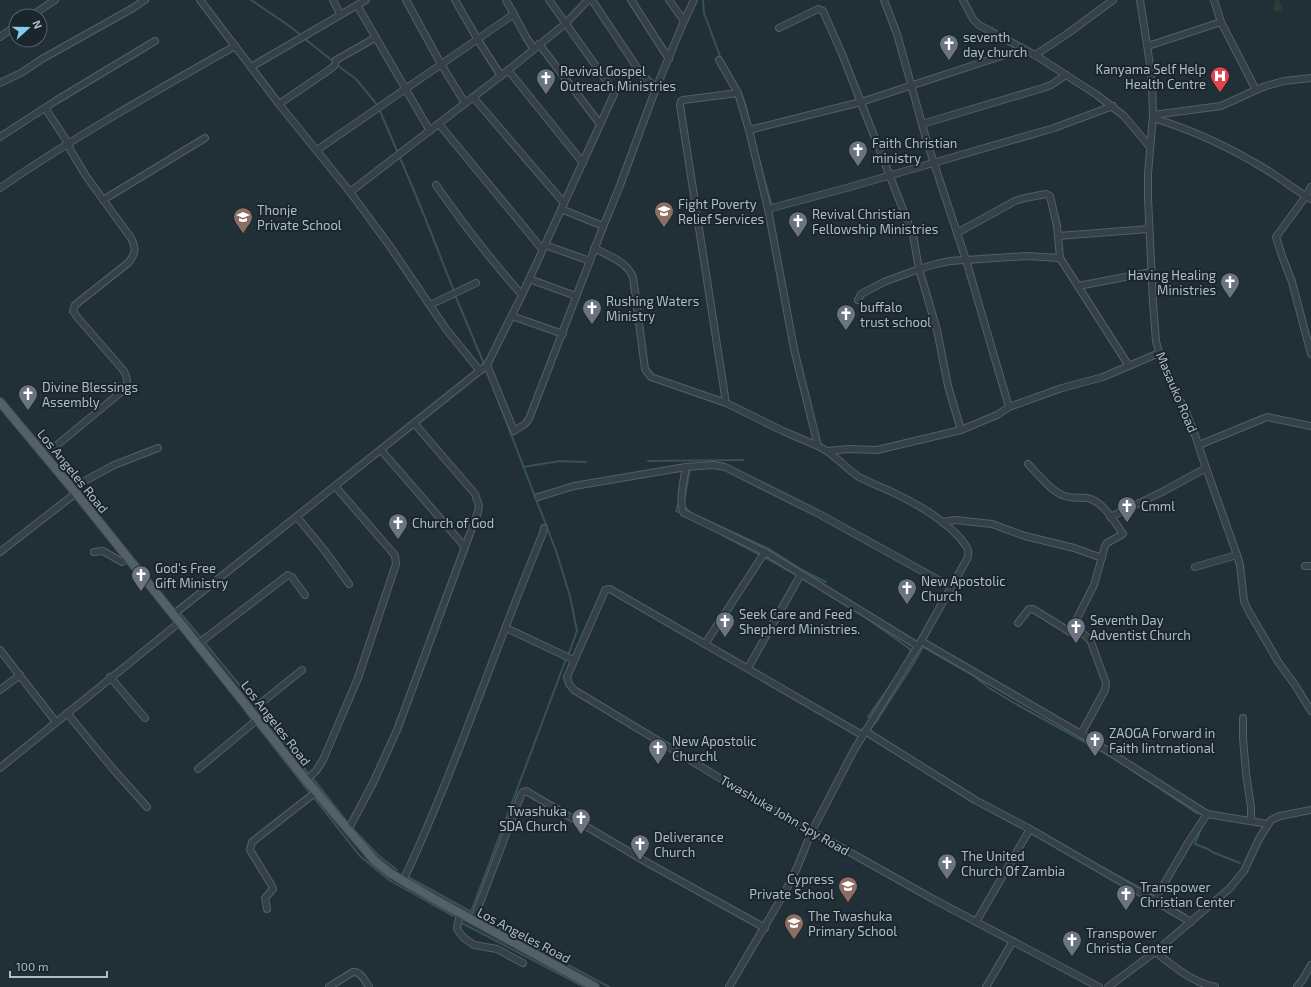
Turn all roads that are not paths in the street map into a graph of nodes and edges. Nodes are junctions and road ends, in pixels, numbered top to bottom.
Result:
1 (55, 0) edge
2 (145, 0) edge
3 (200, 0) edge
4 (333, 0) edge
5 (366, 0) edge
6 (406, 0) edge
7 (455, 0) edge
8 (506, 0) edge
9 (549, 0) edge
10 (588, 0) edge
11 (592, 0) edge
12 (631, 0) edge
13 (670, 0) edge
14 (694, 0) edge
15 (884, 0) edge
16 (963, 0) edge
17 (1113, 0) edge
18 (1140, 0) edge
19 (1214, 0) edge
20 (357, 5) junction
21 (43, 8) edge
22 (340, 14) junction
23 (514, 14) junction
24 (684, 21) junction
25 (1221, 22) junction
26 (566, 23) junction
27 (778, 28) dead end
28 (376, 38) junction
29 (478, 40) junction
30 (155, 41) dead end
31 (539, 44) junction
32 (235, 46) junction
33 (1148, 46) junction
34 (533, 48) junction
35 (1023, 48) junction
36 (1035, 55) junction
37 (668, 59) junction
38 (719, 60) dead end
39 (441, 64) junction
40 (251, 67) junction
41 (508, 70) junction
42 (1066, 75) junction
43 (501, 76) junction
44 (1311, 78) edge
45 (0, 82) edge
46 (912, 85) junction
47 (656, 88) junction
48 (406, 89) junction
49 (1256, 90) junction
50 (738, 93) junction
51 (473, 97) junction
52 (862, 102) junction
53 (465, 103) junction
54 (279, 104) junction
55 (1113, 106) junction
56 (45, 108) junction
57 (1153, 116) junction
58 (438, 124) junction
59 (600, 124) junction
60 (922, 124) junction
61 (749, 130) junction
62 (430, 131) junction
63 (1, 134) edge
64 (205, 138) dead end
65 (68, 144) junction
66 (1150, 147) junction
67 (317, 150) junction
68 (934, 162) junction
69 (583, 163) junction
70 (889, 174) junction
71 (436, 186) dead end
72 (1311, 187) edge
73 (0, 188) edge
74 (350, 192) junction
75 (1309, 198) edge
76 (103, 200) junction
77 (564, 203) junction
78 (768, 209) junction
79 (561, 210) junction
80 (603, 226) junction
81 (1149, 229) junction
82 (957, 233) junction
83 (1058, 236) junction
84 (543, 247) junction
85 (594, 248) junction
86 (1060, 258) junction
87 (966, 260) junction
88 (590, 261) junction
89 (919, 269) junction
90 (1151, 272) junction
91 (529, 279) junction
92 (476, 283) dead end
93 (1078, 286) junction
94 (522, 295) junction
95 (576, 296) junction
96 (858, 300) dead end
97 (430, 305) junction
98 (512, 316) junction
99 (563, 334) junction
100 (1159, 353) junction
101 (1311, 354) edge
102 (487, 365) junction
103 (1129, 366) junction
104 (480, 371) junction
105 (0, 402) edge
106 (726, 404) junction
107 (1009, 407) junction
108 (414, 423) junction
109 (1311, 426) edge
110 (961, 430) junction
111 (1199, 445) junction
112 (818, 446) junction
113 (158, 448) dead end
114 (381, 450) junction
115 (828, 452) junction
116 (45, 455) junction
117 (1028, 464) dead end
118 (686, 467) junction
119 (1206, 468) junction
120 (335, 486) junction
121 (74, 491) junction
122 (538, 497) dead end
123 (297, 517) junction
124 (1110, 517) junction
125 (942, 522) junction
126 (544, 528) dead end
127 (465, 547) junction
128 (0, 552) edge
129 (94, 552) dead end
130 (765, 552) junction
131 (1237, 555) junction
132 (128, 558) junction
133 (1102, 558) junction
134 (1195, 567) dead end
135 (801, 574) junction
136 (349, 584) dead end
137 (951, 587) junction
138 (305, 595) dead end
139 (174, 614) junction
140 (180, 622) junction
141 (1018, 623) dead end
142 (506, 628) junction
143 (1070, 632) junction
144 (919, 643) junction
145 (198, 644) junction
146 (705, 644) junction
147 (0, 650) edge
148 (574, 660) junction
149 (748, 668) junction
150 (302, 670) dead end
151 (20, 676) junction
152 (110, 677) junction
153 (0, 690) edge
154 (252, 711) junction
155 (1311, 711) edge
156 (67, 713) junction
157 (145, 718) dead end
158 (1243, 718) dead end
159 (258, 719) junction
160 (56, 722) junction
161 (864, 733) junction
162 (1081, 734) junction
163 (0, 768) edge
164 (198, 769) dead end
165 (306, 780) junction
166 (316, 793) junction
167 (147, 807) dead end
168 (1311, 810) edge
169 (1207, 814) junction
170 (1251, 821) junction
171 (1268, 824) junction
172 (1030, 829) junction
173 (348, 830) junction
174 (811, 833) junction
175 (403, 881) junction
176 (1154, 901) junction
177 (267, 909) dead end
178 (460, 913) junction
179 (473, 921) junction
180 (976, 922) junction
181 (1191, 922) junction
182 (765, 928) junction
183 (1013, 941) junction
184 (1155, 952) junction
185 (523, 963) dead end
186 (1311, 965) edge
187 (329, 987) edge
188 (369, 987) edge
189 (595, 987) edge
190 (729, 987) edge
191 (986, 987) edge
192 (1099, 987) edge
193 (1108, 987) edge
194 (1214, 987) edge
195 (1297, 987) edge

1 - 21 street
2 - 45 street
3 - 32 street
4 - 22 street
5 - 20 street
6 - 39 street
7 - 29 street
8 - 23 street
9 - 26 street
10 - 26 street
11 - 47 street
12 - 37 street
13 - 24 street
14 - 24 street
15 - 46 street
16 - 35 street
17 - 36 street
18 - 33 street, Masauko Road
19 - 25 street
20 - 22 street
20 - 28 street
22 - 40 street
23 - 29 street
23 - 34 street
24 - 37 street
25 - 33 street
25 - 49 street
26 - 31 street
26 - 59 street
27 - 52 street
28 - 48 street
28 - 54 street
29 - 39 street
29 - 43 street
30 - 56 street
31 - 34 street
31 - 59 street
32 - 40 street
32 - 65 street
33 - 57 street, Masauko Road
34 - 41 street
35 - 36 street
35 - 46 street
36 - 42 street
37 - 47 street
38 - 50 street
39 - 48 street
39 - 53 street
40 - 54 street
41 - 43 street
41 - 69 street
42 - 55 street
42 - 60 street
43 - 51 street
44 - 49 street
46 - 52 street
46 - 60 street
47 - 80 street
48 - 62 street
48 - 67 street
49 - 57 street
50 - 61 street
50 - 106 street
51 - 53 street
51 - 77 street
52 - 61 street
52 - 70 street
53 - 58 street
54 - 67 street
55 - 66 street
55 - 68 street
56 - 63 street
56 - 65 street
57 - 66 street, Masauko Road
57 - 75 street
58 - 62 street
58 - 84 street
59 - 69 street
60 - 68 street
61 - 78 street
62 - 74 street
64 - 76 street
65 - 73 street
65 - 76 street
66 - 81 street, Masauko Road
67 - 74 street
68 - 70 street
68 - 82 street
69 - 77 street
70 - 78 street
70 - 89 street
71 - 94 street
72 - 75 street
74 - 97 street
75 - 101 street
76 - 116 street
77 - 79 street
78 - 112 street
79 - 80 street
79 - 84 street
80 - 85 street
81 - 83 street
81 - 90 street, Masauko Road
82 - 83 street
82 - 87 street
83 - 86 street
84 - 88 street
84 - 91 street
85 - 88 street
85 - 106 street
86 - 87 street
86 - 93 street
87 - 89 street
87 - 107 street
88 - 95 street
89 - 96 street
89 - 110 street
90 - 93 street
90 - 100 street, Masauko Road
91 - 94 street
91 - 95 street
92 - 97 street
93 - 103 street
94 - 98 street
95 - 99 street
97 - 104 street
98 - 99 street
98 - 102 street
99 - 102 street
100 - 103 street
100 - 111 street, Masauko Road
102 - 104 street
103 - 107 street
104 - 108 street
105 - 116 main road, Los Angeles Road
106 - 112 street
107 - 110 street
108 - 114 street
108 - 127 street
109 - 111 street
110 - 115 street
111 - 119 street, Masauko Road
112 - 115 street
113 - 121 street
114 - 120 street
114 - 127 street
115 - 125 street
116 - 121 main road, Los Angeles Road
117 - 124 street
118 - 122 street
118 - 130 street
118 - 137 street
119 - 124 street
119 - 131 street, Masauko Road
120 - 123 street
120 - 165 street
121 - 128 street
121 - 132 main road, Los Angeles Road
123 - 136 street
123 - 139 street
124 - 133 street
125 - 133 street
125 - 137 street
126 - 142 street
127 - 173 street
129 - 132 street
130 - 135 street
130 - 146 street
131 - 134 street
131 - 155 street, Masauko Road
132 - 139 main road, Los Angeles Road
133 - 143 street
135 - 144 street
135 - 149 street
137 - 144 street
138 - 145 street
139 - 140 main road, Los Angeles Road
140 - 145 main road, Los Angeles Road
140 - 152 street
141 - 143 street
142 - 148 street
142 - 175 street
143 - 162 street
144 - 161 street
144 - 162 street
145 - 154 main road, Los Angeles Road
146 - 148 street, Twashuka John Spy Road
146 - 149 street
147 - 151 street
148 - 174 street, Twashuka John Spy Road
149 - 161 street
150 - 154 street
151 - 153 street
151 - 160 street
152 - 156 street
152 - 157 street
154 - 159 main road, Los Angeles Road
156 - 160 street
156 - 167 street
158 - 170 street
159 - 164 street
159 - 165 main road, Los Angeles Road
160 - 163 street
161 - 172 street
161 - 174 street
162 - 169 street
165 - 166 main road, Los Angeles Road
166 - 173 main road, Los Angeles Road
166 - 177 street
168 - 171 street
169 - 170 street
169 - 176 street
170 - 171 street
171 - 181 street
172 - 176 street
172 - 180 street
173 - 175 main road, Los Angeles Road
174 - 180 street, Twashuka John Spy Road
174 - 182 street
175 - 178 main road, Los Angeles Road
176 - 181 street
178 - 179 main road, Los Angeles Road
178 - 185 street
179 - 182 street
179 - 189 main road, Los Angeles Road
180 - 183 street, Twashuka John Spy Road
181 - 184 street
182 - 190 street
183 - 191 street
183 - 192 street, Twashuka John Spy Road
184 - 193 street
184 - 194 street
186 - 195 street
187 - 188 street

